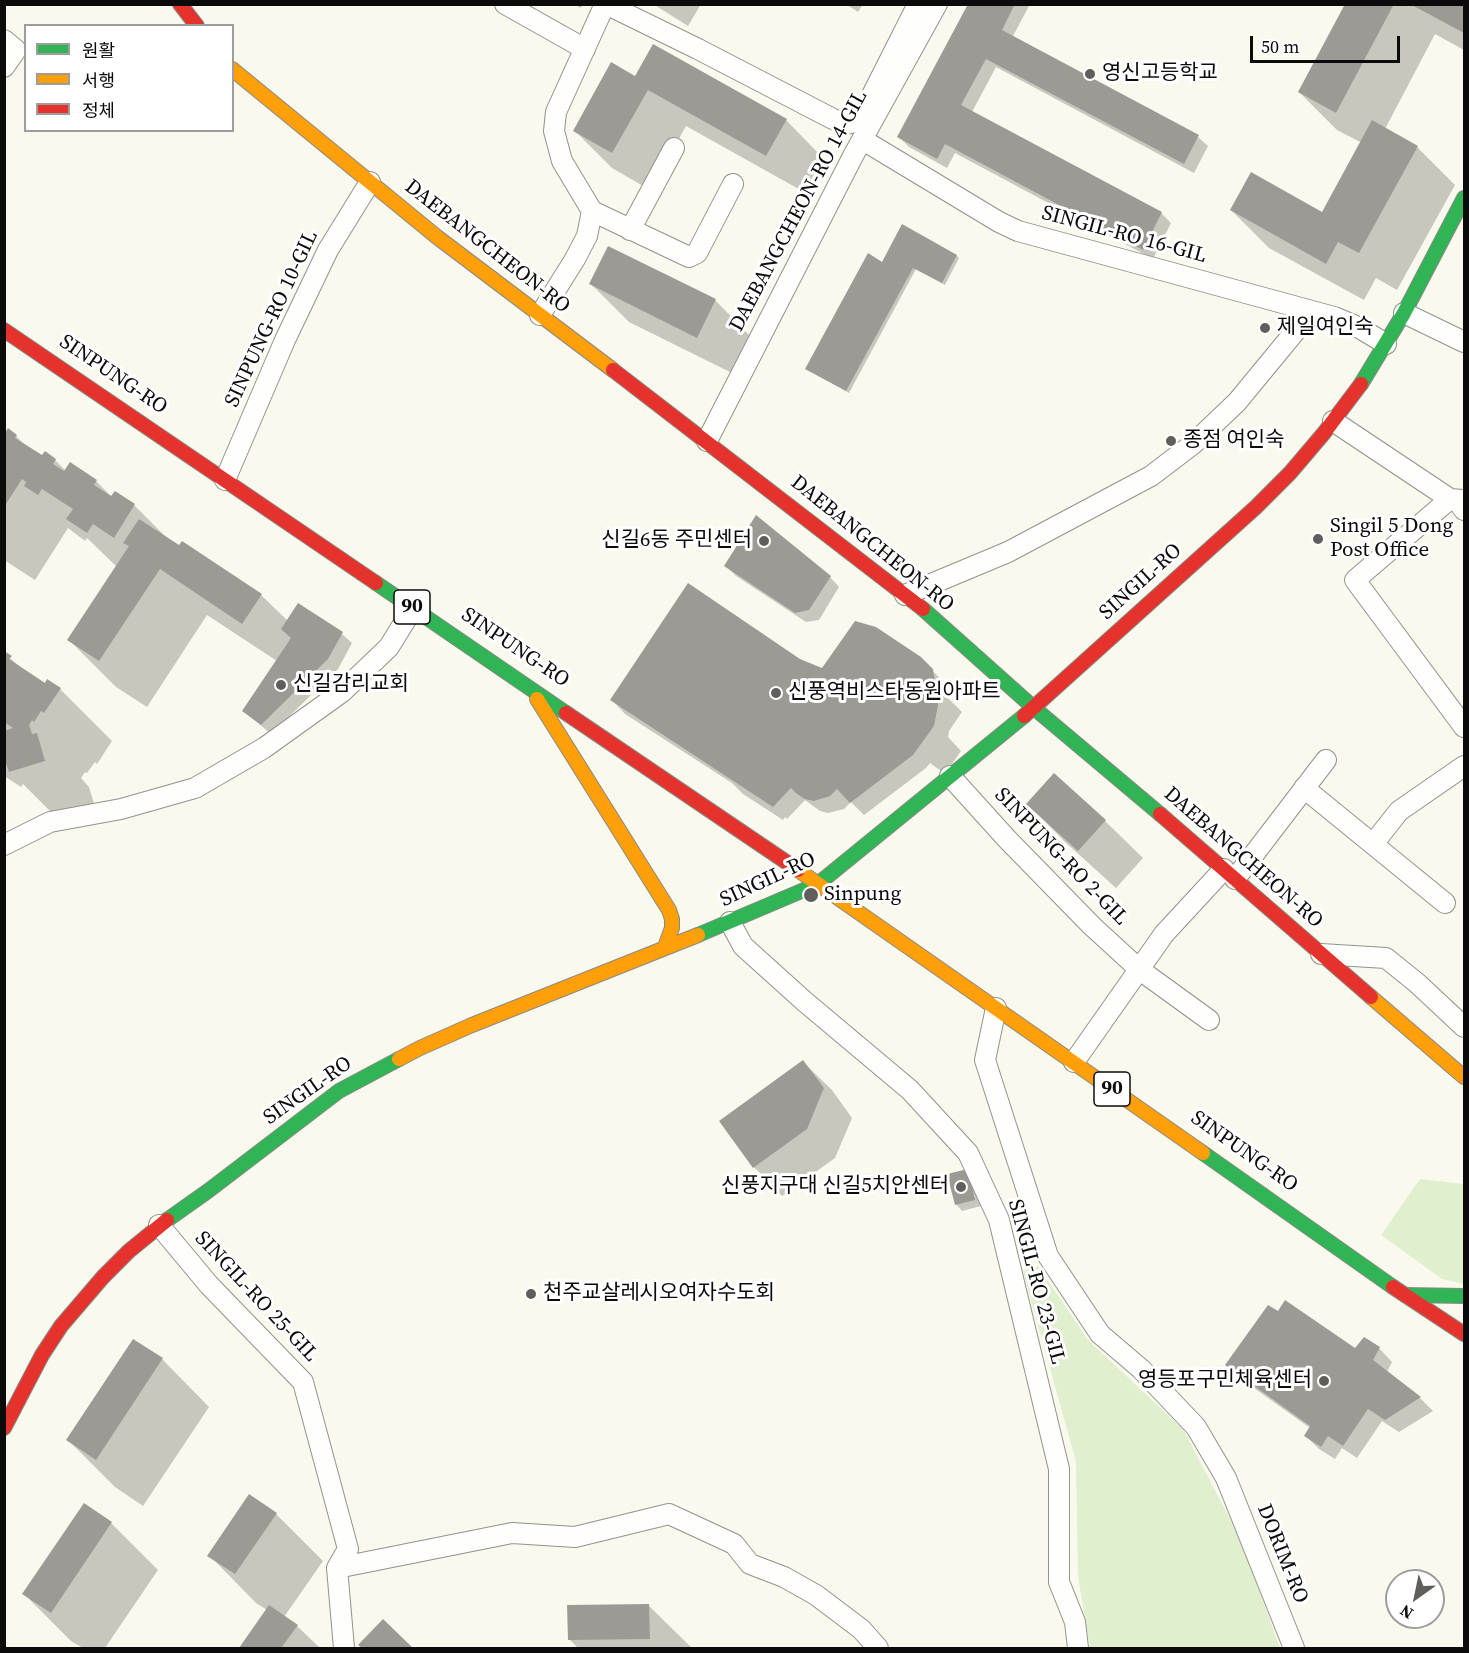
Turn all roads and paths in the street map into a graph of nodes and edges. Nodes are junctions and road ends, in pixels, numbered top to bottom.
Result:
1 (180, 4) edge
2 (505, 4) edge
3 (605, 4) edge
4 (918, 4) edge
5 (937, 4) edge
6 (195, 24) edge
7 (13, 47) edge
8 (585, 49) junction
9 (4, 67) edge
10 (234, 71) edge
11 (863, 140) junction
12 (674, 148) dead end
13 (370, 182) junction
14 (733, 184) dead end
15 (1462, 207) edge
16 (592, 211) junction
17 (630, 230) junction
18 (1312, 311) junction
19 (1404, 314) junction
20 (540, 315) junction
21 (4, 330) edge
22 (1464, 342) edge
23 (1386, 344) junction
24 (1333, 421) junction
25 (707, 441) junction
26 (225, 480) junction
27 (1460, 503) edge
28 (905, 595) junction
29 (413, 608) junction
30 (530, 688) junction
31 (1034, 708) junction
32 (1464, 727) edge
33 (1326, 760) dead end
34 (1464, 768) edge
35 (950, 776) junction
36 (1304, 788) junction
37 (1373, 844) junction
38 (4, 845) edge
39 (1229, 874) junction
40 (818, 884) junction
41 (1445, 903) dead end
42 (730, 922) junction
43 (665, 947) junction
44 (1321, 954) junction
45 (1140, 970) junction
46 (996, 1008) junction
47 (1209, 1020) dead end
48 (1464, 1027) edge
49 (1074, 1062) junction
50 (1464, 1077) edge
51 (159, 1225) junction
52 (1404, 1295) junction
53 (1464, 1296) edge
54 (1464, 1334) edge
55 (4, 1428) edge
56 (337, 1568) junction
57 (344, 1648) edge
58 (878, 1648) edge
59 (1078, 1648) edge
60 (1294, 1648) edge

1 - 6 main road
2 - 8 street
3 - 4 street
3 - 8 street
5 - 11 street, DAEBANGCHEON-RO 14-GIL
7 - 9 street
8 - 16 street
10 - 13 main road, DAEBANGCHEON-RO
11 - 18 street, SINGIL-RO 16-GIL
11 - 25 street, DAEBANGCHEON-RO 14-GIL
12 - 17 street
13 - 20 main road, DAEBANGCHEON-RO
13 - 26 street, SINPUNG-RO 10-GIL
14 - 17 street
15 - 19 main road, SINGIL-RO
16 - 17 street
16 - 20 street
18 - 23 street, SINGIL-RO 16-GIL
18 - 28 street
19 - 22 street
19 - 23 main road, SINGIL-RO
20 - 25 main road, DAEBANGCHEON-RO
21 - 26 main road, SINPUNG-RO / 90
23 - 24 main road, SINGIL-RO
24 - 27 street
24 - 31 main road, SINGIL-RO
25 - 28 main road, DAEBANGCHEON-RO
26 - 29 main road, SINPUNG-RO / 90
27 - 32 street
28 - 31 main road, DAEBANGCHEON-RO
29 - 30 main road, SINPUNG-RO / 90
29 - 38 street
30 - 40 main road, SINPUNG-RO / 90
30 - 43 main road
31 - 35 main road, SINGIL-RO
31 - 39 main road, DAEBANGCHEON-RO
33 - 36 street
34 - 37 street
35 - 40 main road, SINGIL-RO
35 - 45 street, SINPUNG-RO 2-GIL
36 - 37 street
36 - 39 street
37 - 41 street
39 - 44 main road, DAEBANGCHEON-RO
39 - 45 street
40 - 42 main road, SINGIL-RO
40 - 46 main road, SINPUNG-RO / 90
42 - 43 main road, SINGIL-RO
42 - 59 street, SINGIL-RO 23-GIL
43 - 51 main road, SINGIL-RO
44 - 48 street
44 - 50 main road, DAEBANGCHEON-RO
45 - 47 street, SINPUNG-RO 2-GIL
45 - 49 street
46 - 49 main road, SINPUNG-RO / 90
46 - 60 street, DORIM-RO
49 - 52 main road, SINPUNG-RO / 90
51 - 55 main road, SINGIL-RO
51 - 56 street, SINGIL-RO 25-GIL
52 - 53 main road
52 - 54 main road, SINPUNG-RO / 90
56 - 57 street, SINGIL-RO 25-GIL
56 - 58 street

